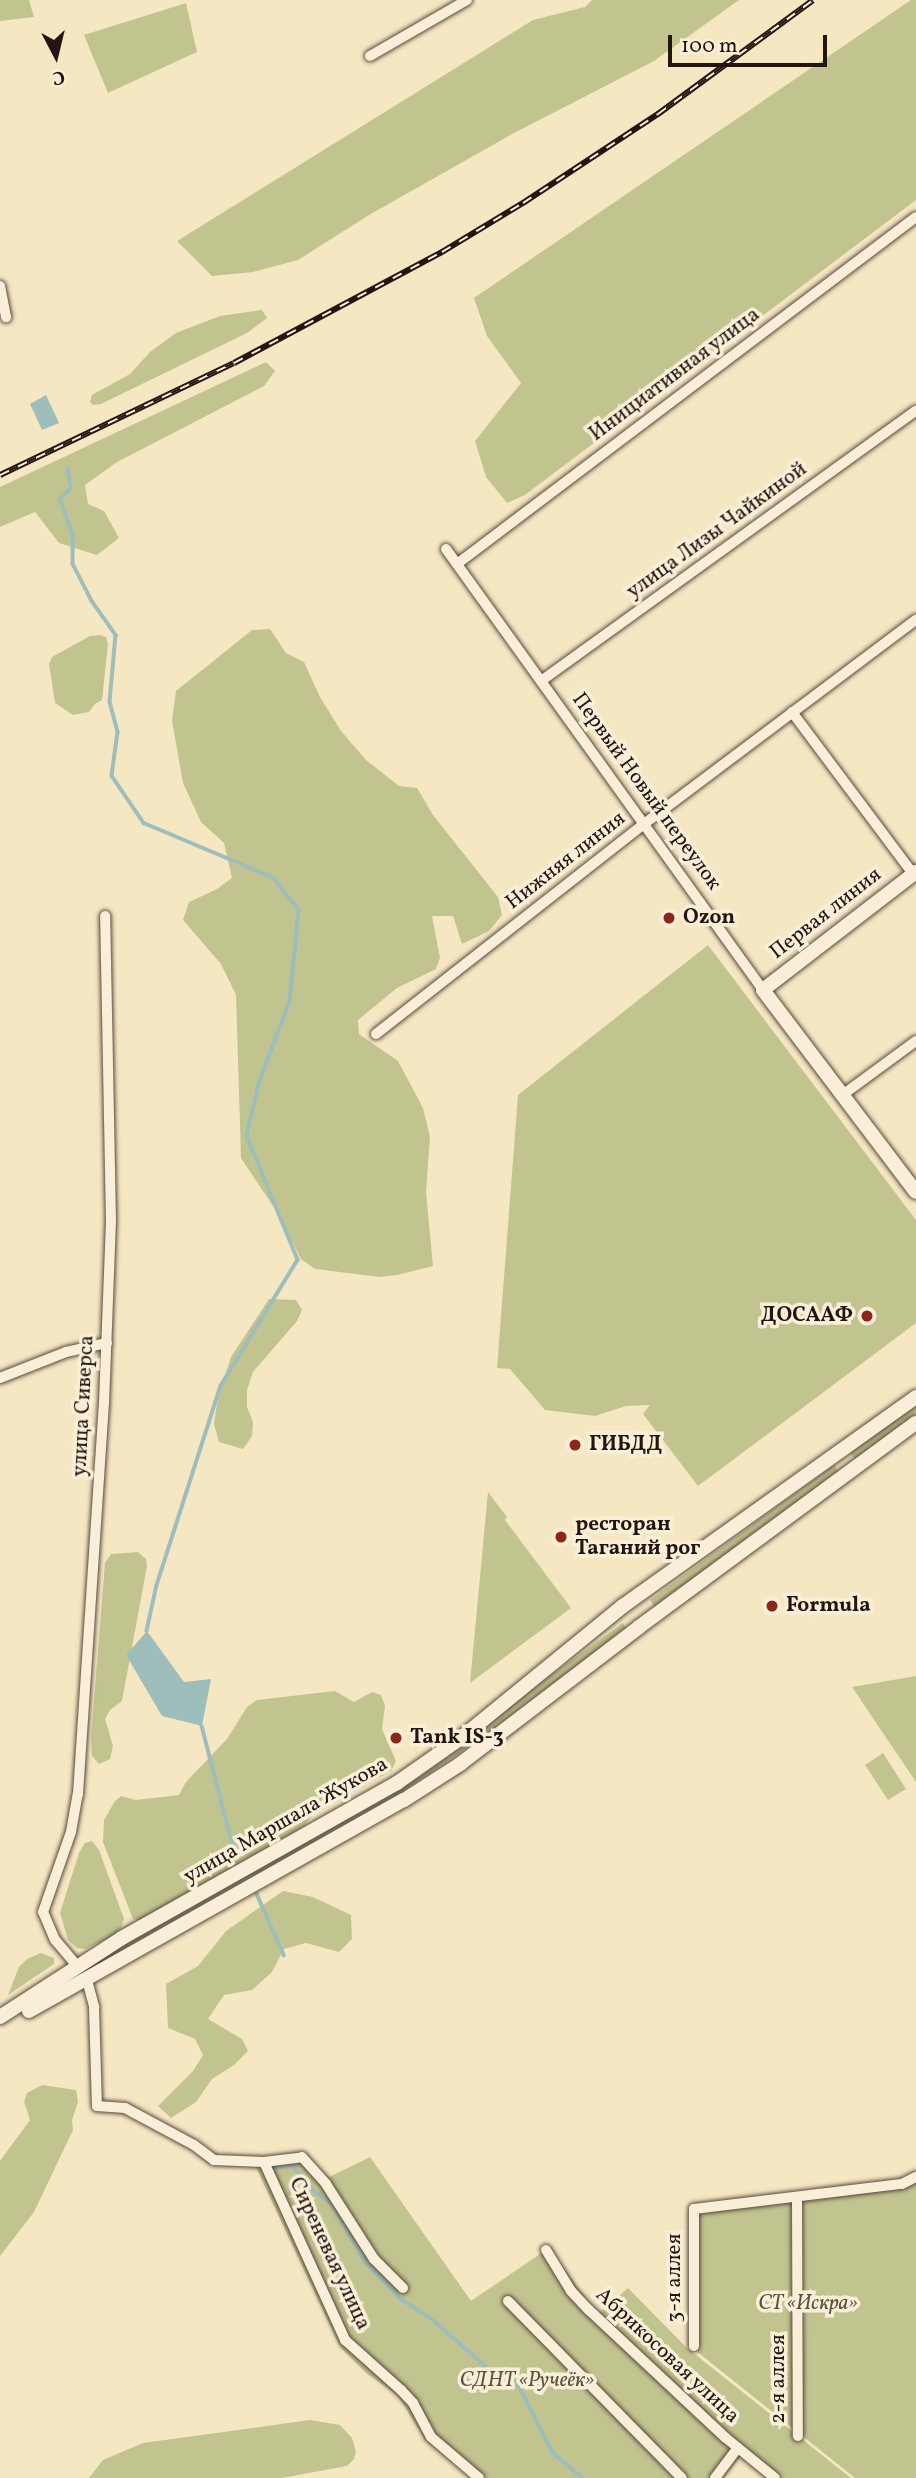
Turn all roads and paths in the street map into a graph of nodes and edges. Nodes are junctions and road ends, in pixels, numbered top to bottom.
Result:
1 (467, 0) edge
2 (370, 56) dead end
3 (916, 218) edge
4 (0, 286) edge
5 (6, 317) dead end
6 (916, 411) edge
7 (446, 549) dead end
8 (457, 564) junction
9 (916, 620) edge
10 (541, 681) junction
11 (792, 712) junction
12 (644, 824) junction
13 (914, 873) edge
14 (105, 916) dead end
15 (763, 990) junction
16 (376, 1034) dead end
17 (916, 1041) edge
18 (841, 1096) junction
19 (916, 1192) edge
20 (107, 1343) junction
21 (0, 1378) edge
22 (916, 1397) edge
23 (916, 1423) edge
24 (837, 1453) junction
25 (849, 1472) junction
26 (623, 1606) junction
27 (639, 1627) junction
28 (78, 1966) junction
29 (87, 1980) junction
30 (42, 1998) junction
31 (0, 2017) edge
32 (0, 2026) edge
33 (264, 2162) junction
34 (916, 2178) edge
35 (797, 2197) junction
36 (546, 2250) dead end
37 (403, 2288) dead end
38 (508, 2301) dead end
39 (694, 2346) dead end
40 (798, 2436) dead end
41 (738, 2448) junction
42 (479, 2478) edge
43 (682, 2478) edge
44 (715, 2478) edge
45 (775, 2478) edge

1 - 2 street
3 - 8 street, Инициативная улица
4 - 5 street
6 - 10 street, улица Лизы Чайкиной
7 - 8 street, Первый Новый переулок
8 - 10 street, Первый Новый переулок
9 - 11 street, Нижняя линия
10 - 12 street, Первый Новый переулок
11 - 12 street, Нижняя линия
11 - 13 street
12 - 15 street, Первый Новый переулок
12 - 16 street, Нижняя линия
13 - 15 main road, Первая линия
14 - 20 street, улица Сиверса
15 - 18 main road, Первый Новый переулок
17 - 18 street
18 - 19 main road, Первый Новый переулок
20 - 21 street
20 - 28 street, улица Сиверса
22 - 24 main road, улица Маршала Жукова
23 - 25 main road, улица Маршала Жукова
24 - 25 main road
24 - 26 main road, улица Маршала Жукова
25 - 27 main road, улица Маршала Жукова
26 - 27 main road
26 - 28 main road, улица Маршала Жукова
27 - 29 main road, улица Маршала Жукова
28 - 29 main road
28 - 30 main road, улица Маршала Жукова
29 - 30 main road, улица Маршала Жукова
29 - 33 street
30 - 31 main road
30 - 32 main road
33 - 37 street
33 - 42 street, Сиреневая улица
34 - 35 street
35 - 39 street, 3-я аллея
35 - 40 street, 2-я аллея
36 - 41 street, Абрикосовая улица
38 - 43 street
41 - 44 street
41 - 45 street, Абрикосовая улица

